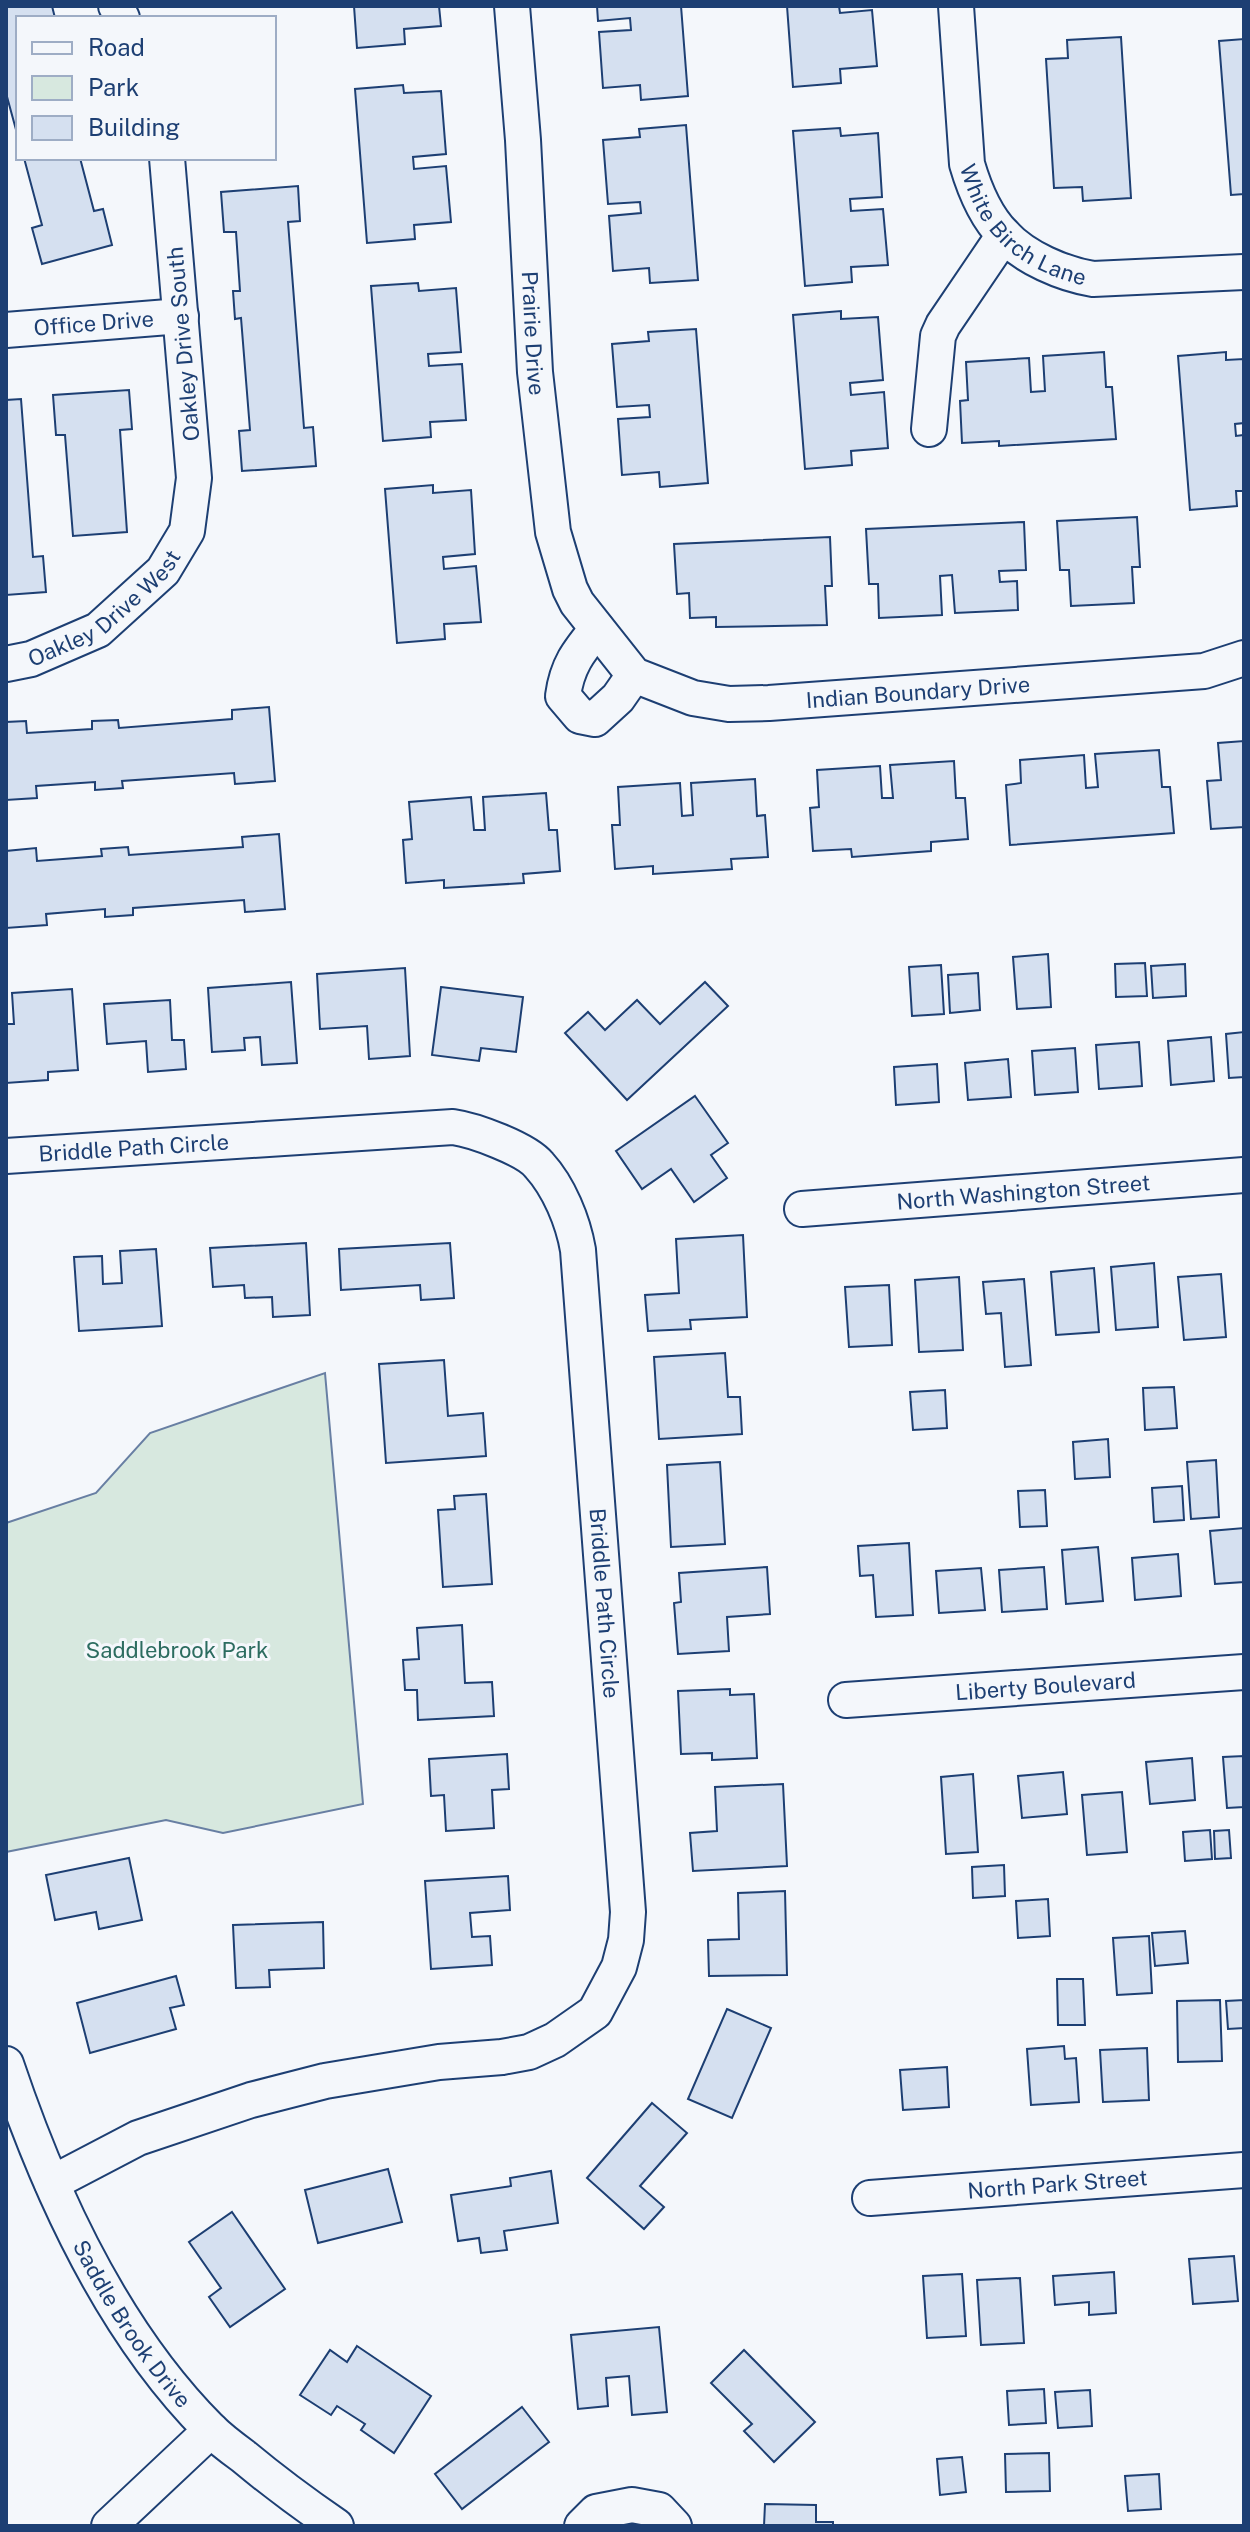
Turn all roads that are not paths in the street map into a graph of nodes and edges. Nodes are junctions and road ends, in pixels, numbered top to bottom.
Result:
1 (512, 6) edge
2 (956, 6) edge
3 (167, 160) edge
4 (1004, 235) junction
5 (1244, 272) edge
6 (181, 316) junction
7 (6, 330) edge
8 (929, 429) dead end
9 (187, 531) joint
10 (602, 637) junction
11 (1244, 658) edge
12 (6, 664) edge
13 (634, 675) junction
14 (6, 1156) edge
15 (1244, 1175) edge
16 (802, 1209) dead end
17 (1244, 1672) edge
18 (846, 1700) dead end
19 (6, 2064) edge
20 (1244, 2170) edge
21 (52, 2183) junction
22 (870, 2198) dead end
23 (211, 2430) junction
24 (109, 2526) edge
25 (336, 2526) edge
26 (582, 2526) edge
27 (674, 2526) edge

1 - 10 street, Prairie Drive
2 - 4 street, White Birch Lane
3 - 6 street, Oakley Drive South
4 - 5 street, White Birch Lane
4 - 8 street
6 - 7 street, Office Drive
6 - 9 street, Oakley Drive South
9 - 12 street, Oakley Drive West
10 - 13 street, Indian Boundary Drive
10 - 13 street
11 - 13 street, Indian Boundary Drive
14 - 21 street, Briddle Path Circle
15 - 16 street, North Washington Street
17 - 18 street, Liberty Boulevard
19 - 21 street, Saddle Brook Drive
20 - 22 street, North Park Street
21 - 23 street, Saddle Brook Drive
23 - 24 street
23 - 25 street, Saddle Brook Drive
26 - 27 street

